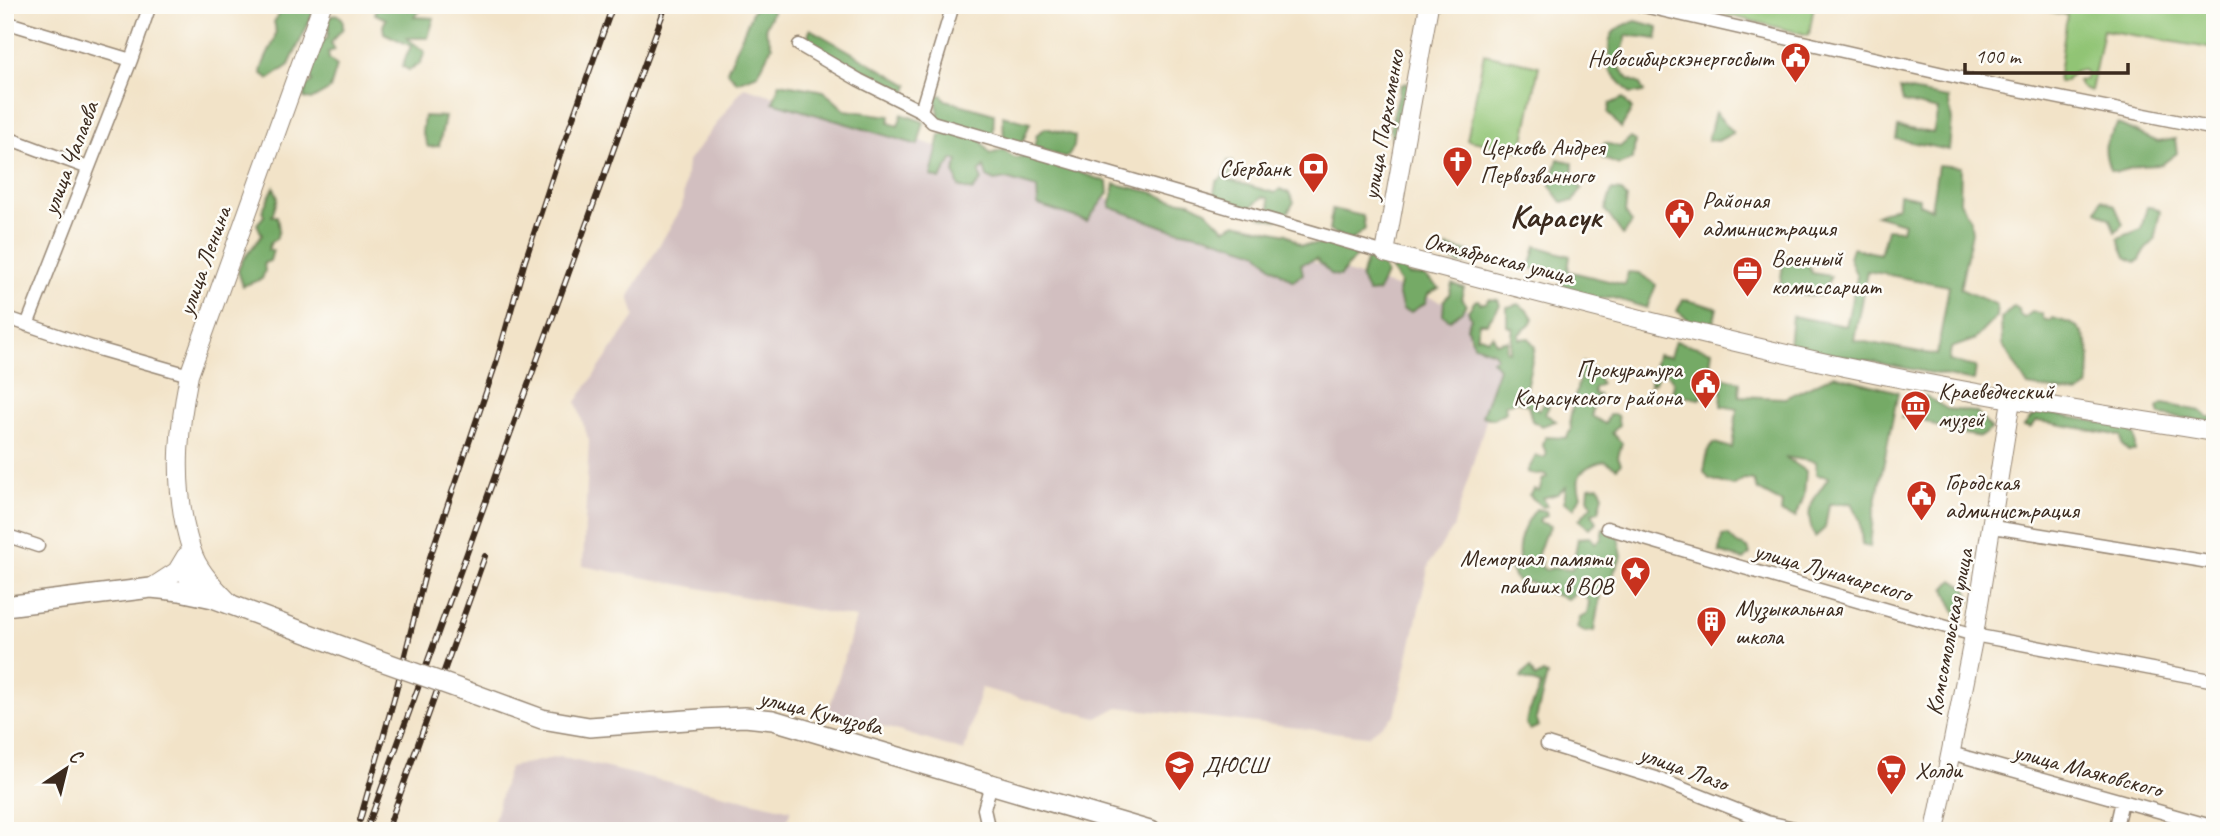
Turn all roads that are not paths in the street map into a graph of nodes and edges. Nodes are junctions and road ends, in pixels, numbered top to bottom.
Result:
1 (150, 5) edge
2 (322, 5) edge
3 (953, 5) edge
4 (1429, 5) edge
5 (1639, 5) edge
6 (5, 22) edge
7 (799, 45) dead end
8 (131, 60) junction
9 (921, 111) junction
10 (2215, 129) edge
11 (5, 137) edge
12 (88, 168) junction
13 (1385, 253) junction
14 (5, 317) edge
15 (27, 326) junction
16 (189, 375) junction
17 (2011, 400) junction
18 (2215, 432) edge
19 (1993, 527) junction
20 (1607, 528) dead end
21 (5, 534) edge
22 (38, 546) dead end
23 (190, 563) junction
24 (2215, 563) edge
25 (151, 588) junction
26 (187, 588) junction
27 (232, 604) junction
28 (5, 606) edge
29 (1974, 635) junction
30 (2215, 681) edge
31 (1546, 744) dead end
32 (1951, 753) junction
33 (991, 783) junction
34 (2122, 801) junction
35 (2215, 827) edge
36 (989, 831) edge
37 (1150, 831) edge
38 (1808, 831) edge
39 (1935, 831) edge
40 (2115, 831) edge

1 - 8 street, улица Чапаева
2 - 16 street, улица Ленина
3 - 9 street
4 - 13 street, улица Пархоменко
5 - 10 street
6 - 8 street
7 - 9 street, Октябрьская улица
8 - 12 street, улица Чапаева
9 - 13 street, Октябрьская улица
11 - 12 street
12 - 15 street, улица Чапаева
13 - 17 street, Октябрьская улица
14 - 15 street
15 - 16 street
16 - 23 street, улица Ленина
17 - 18 street, Октябрьская улица
17 - 19 street, Комсомольская улица
19 - 24 street
19 - 29 street, Комсомольская улица
20 - 29 street, улица Луначарского
21 - 22 street
23 - 25 street
23 - 26 street, улица Ленина
23 - 27 street, улица Ленина
25 - 26 main road, улица Кутузова
25 - 28 main road, улица Кутузова
26 - 27 main road, улица Кутузова
27 - 33 main road, улица Кутузова, bridge
29 - 30 street, улица Луначарского
29 - 32 street, Комсомольская улица
31 - 38 street, улица Лазо
32 - 34 street, улица Маяковского
32 - 39 street, Комсомольская улица
33 - 36 street
33 - 37 main road, улица Кутузова
34 - 35 street, улица Маяковского
34 - 40 street

